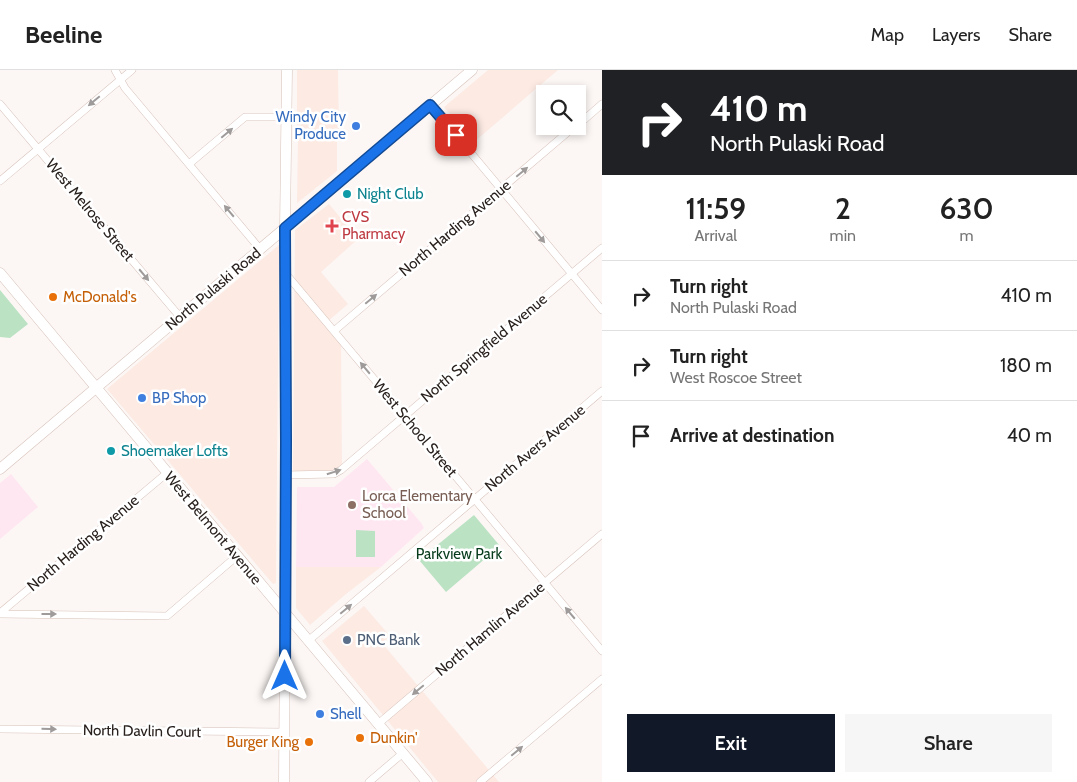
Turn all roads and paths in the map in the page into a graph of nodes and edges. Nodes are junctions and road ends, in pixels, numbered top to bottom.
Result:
1 (115, 70) edge
2 (132, 70) edge
3 (287, 70) edge
4 (470, 71) edge
5 (120, 80) junction
6 (0, 104) edge
7 (602, 104) edge
8 (430, 105) junction
9 (286, 117) junction
10 (586, 117) edge
11 (564, 135) edge
12 (38, 149) junction
13 (189, 164) junction
14 (0, 181) edge
15 (501, 189) junction
16 (285, 228) junction
17 (602, 248) edge
18 (260, 249) junction
19 (0, 274) edge
20 (286, 274) junction
21 (571, 274) junction
22 (602, 310) edge
23 (180, 317) junction
24 (334, 331) junction
25 (96, 388) junction
26 (602, 391) edge
27 (405, 415) junction
28 (0, 469) edge
29 (167, 473) junction
30 (286, 475) junction
31 (475, 499) junction
32 (602, 534) edge
33 (237, 556) junction
34 (545, 583) junction
35 (285, 613) junction
36 (0, 614) edge
37 (308, 641) junction
38 (602, 651) edge
39 (602, 679) edge
40 (378, 724) junction
41 (0, 729) edge
42 (285, 732) junction
43 (402, 753) junction
44 (284, 782) edge
45 (369, 782) edge
46 (427, 782) edge
47 (480, 782) edge

1 - 5 street
2 - 5 street
3 - 9 main road
4 - 8 main road, North Pulaski Road
5 -> 12 street
5 - 13 street
6 - 12 street, West Melrose Street
7 - 10 street, North Harding Avenue
8 - 15 street
8 - 16 main road, North Pulaski Road
13 -> 9 street
9 - 16 main road
15 -> 11 street, North Harding Avenue
12 - 14 street
12 -> 23 street, West Melrose Street
18 -> 13 street
15 -> 21 street
24 -> 15 street, North Harding Avenue
16 - 18 main road, North Pulaski Road
16 - 20 main road
17 - 21 street, North Springfield Avenue
18 - 23 main road, North Pulaski Road
19 - 25 main road, West Belmont Avenue
20 - 24 street, West School Street
20 - 30 main road
21 - 22 street
21 - 27 street, North Springfield Avenue
23 - 25 main road, North Pulaski Road
27 -> 24 street, West School Street
25 - 28 main road, North Pulaski Road
25 - 29 main road, West Belmont Avenue
26 - 31 street, North Avers Avenue
30 -> 27 street, North Springfield Avenue
27 - 31 street, West School Street
29 - 33 main road, West Belmont Avenue
29 - 36 street, North Harding Avenue
30 - 35 main road
31 - 34 street, West School Street
37 -> 31 street, North Avers Avenue
32 - 34 street, North Hamlin Avenue
33 - 35 main road, West Belmont Avenue
36 -> 33 street
38 -> 34 street, West School Street
34 -> 40 street, North Hamlin Avenue
35 - 37 main road, West Belmont Avenue
35 - 42 main road
37 - 40 main road, West Belmont Avenue
47 -> 39 street
40 - 43 main road, West Belmont Avenue
41 -> 42 street, North Davlin Court
42 - 44 main road
43 - 45 street
43 - 46 main road, West Belmont Avenue

